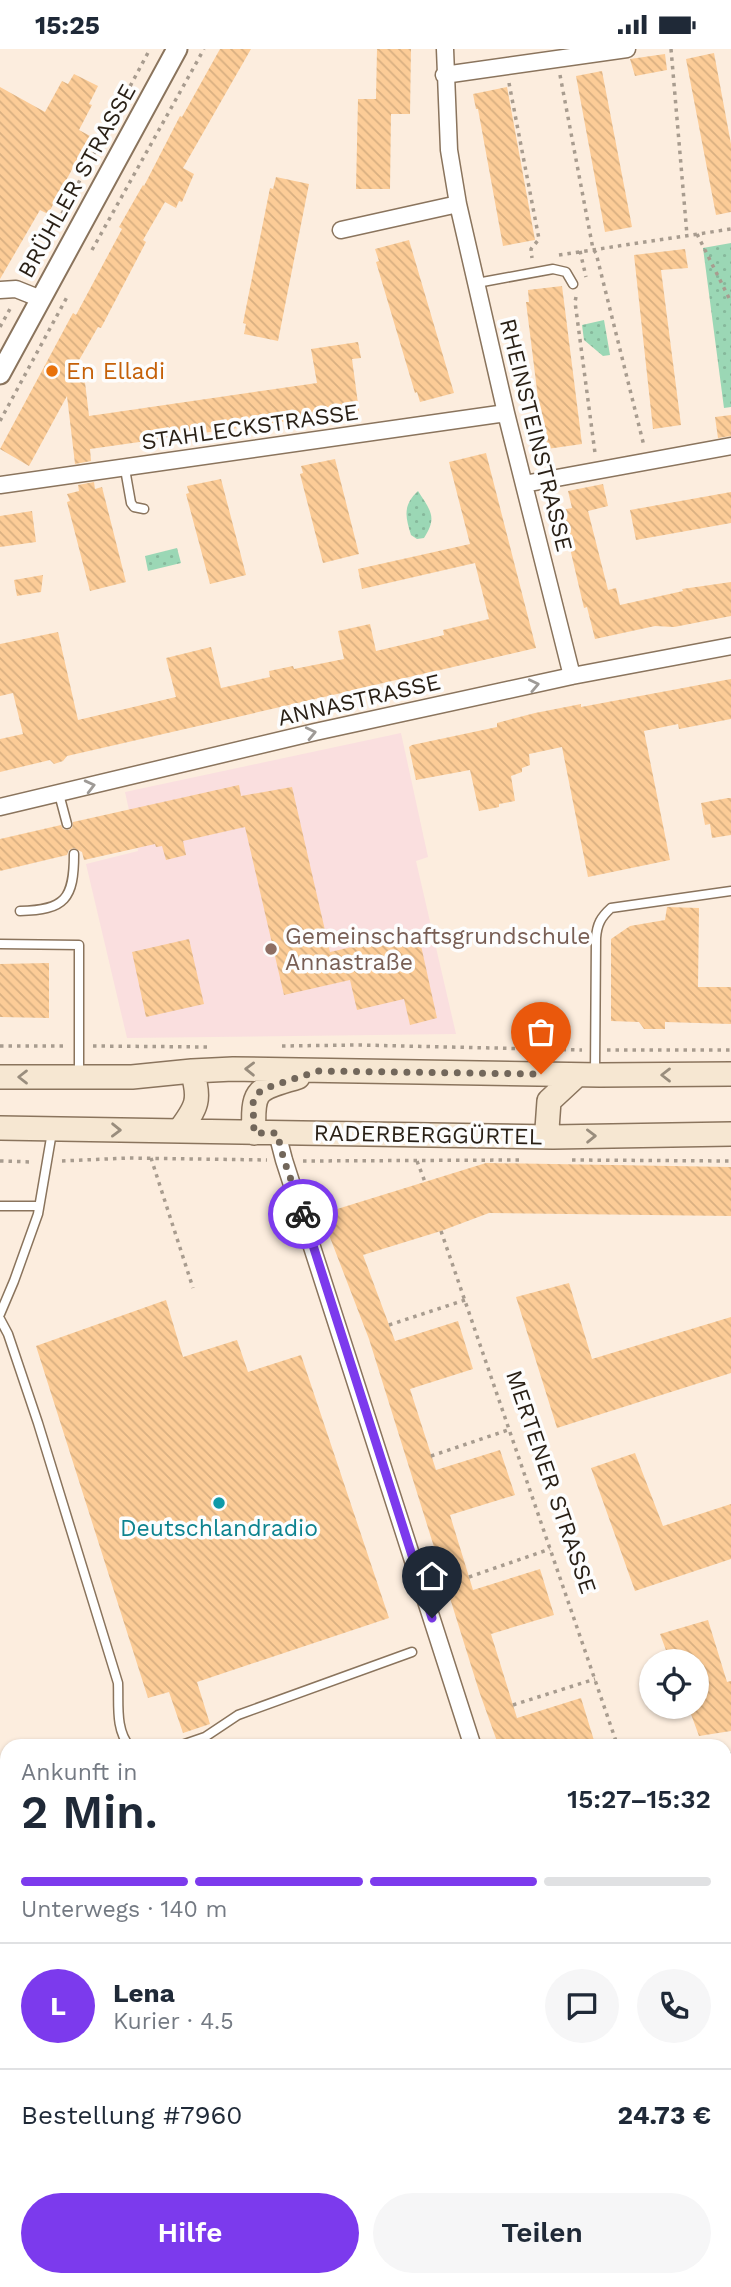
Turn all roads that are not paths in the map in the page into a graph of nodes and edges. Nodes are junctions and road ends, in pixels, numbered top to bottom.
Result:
1 (177, 49) edge
2 (445, 49) edge
3 (627, 49) edge
4 (444, 75) junction
5 (458, 204) junction
6 (341, 230) dead end
7 (477, 283) junction
8 (573, 283) dead end
9 (0, 290) edge
10 (41, 299) junction
11 (0, 374) edge
12 (506, 413) junction
13 (731, 446) edge
14 (125, 469) junction
15 (524, 484) junction
16 (0, 485) edge
17 (144, 509) dead end
18 (731, 646) edge
19 (572, 676) junction
20 (59, 794) junction
21 (0, 807) edge
22 (66, 824) dead end
23 (74, 854) dead end
24 (731, 891) edge
25 (20, 912) dead end
26 (0, 944) edge
27 (192, 1071) junction
28 (318, 1071) junction
29 (586, 1075) junction
30 (731, 1075) edge
31 (0, 1077) edge
32 (79, 1077) junction
33 (0, 1128) edge
34 (52, 1129) junction
35 (179, 1131) junction
36 (254, 1133) junction
37 (277, 1133) junction
38 (731, 1134) edge
39 (553, 1137) junction
40 (0, 1206) edge
41 (39, 1206) junction
42 (0, 1314) edge
43 (0, 1319) edge
44 (412, 1652) dead end
45 (124, 1739) edge
46 (199, 1739) edge
47 (470, 1739) edge

1 - 10 street, BRÜHLER STRASSE
2 - 4 street, RHEINSTEINSTRASSE
3 - 4 street
4 - 5 street, RHEINSTEINSTRASSE
5 - 6 street
5 - 7 street, RHEINSTEINSTRASSE
7 - 8 lane
7 - 12 street, RHEINSTEINSTRASSE
9 - 10 street
10 - 11 street, BRÜHLER STRASSE
12 - 14 street, STAHLECKSTRASSE
12 - 15 street, RHEINSTEINSTRASSE
13 - 15 street
14 - 16 street, STAHLECKSTRASSE
14 - 17 lane
15 - 19 street, RHEINSTEINSTRASSE
18 - 19 street, ANNASTRASSE
20 -> 19 street, ANNASTRASSE
20 - 21 street, ANNASTRASSE
20 - 22 lane
23 - 25 lane
24 - 29 lane
26 - 32 lane
28 -> 27 main road
27 - 32 main road
27 - 35 main road
28 - 29 main road
28 - 36 main road
30 -> 29 main road
29 - 39 main road
32 -> 31 main road
33 - 34 main road, RADERBERGGÜRTEL
34 -> 35 main road, RADERBERGGÜRTEL
34 - 41 lane
35 - 36 main road, RADERBERGGÜRTEL
36 - 37 main road, RADERBERGGÜRTEL
37 - 39 main road, RADERBERGGÜRTEL
37 - 47 street
39 -> 38 main road, RADERBERGGÜRTEL
40 - 41 lane
41 - 42 lane
43 - 45 lane
44 - 46 lane

